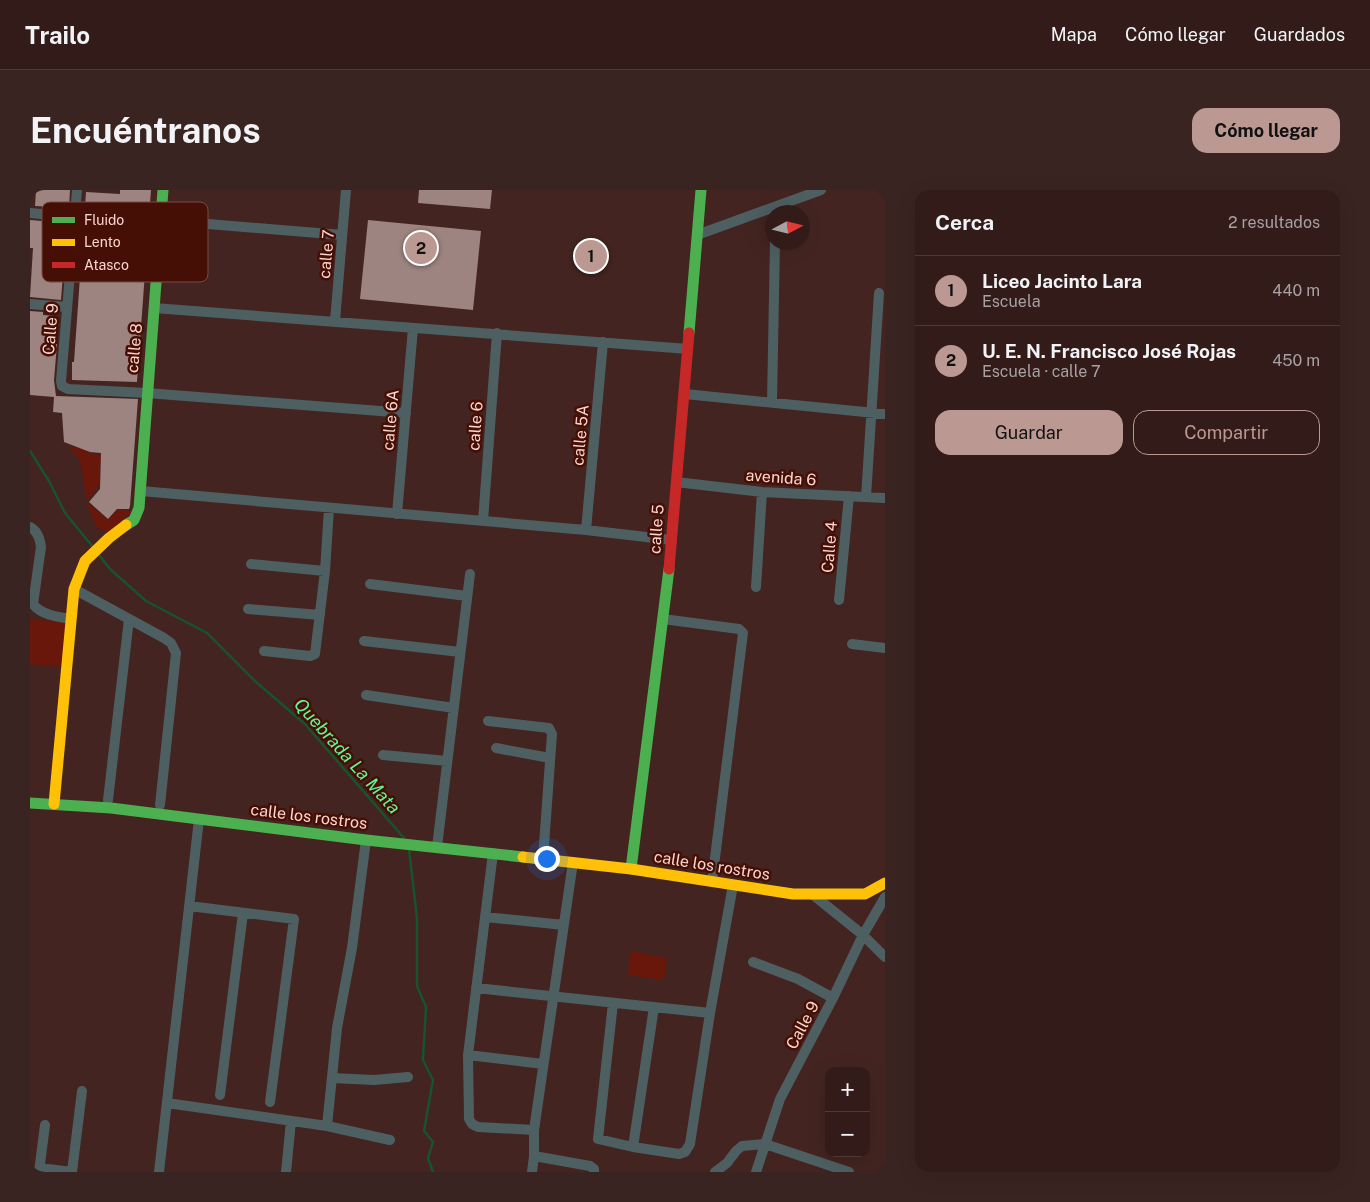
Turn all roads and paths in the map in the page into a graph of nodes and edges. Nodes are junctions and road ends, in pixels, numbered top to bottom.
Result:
1 (346, 190) edge
2 (701, 190) edge
3 (821, 190) edge
4 (786, 205) edge
5 (765, 213) edge
6 (208, 224) edge
7 (342, 235) junction
8 (697, 235) junction
9 (775, 250) edge
10 (69, 282) edge
11 (156, 282) edge
12 (879, 292) dead end
13 (30, 304) edge
14 (67, 307) junction
15 (154, 308) junction
16 (335, 321) junction
17 (412, 328) junction
18 (497, 333) junction
19 (603, 342) junction
20 (688, 349) junction
21 (147, 393) junction
22 (685, 394) junction
23 (772, 402) junction
24 (406, 413) junction
25 (872, 413) junction
26 (885, 414) edge
27 (676, 482) junction
28 (141, 491) junction
29 (762, 492) junction
30 (849, 496) junction
31 (866, 497) junction
32 (885, 498) edge
33 (329, 508) junction
34 (397, 514) junction
35 (483, 522) junction
36 (30, 527) edge
37 (586, 530) junction
38 (672, 540) junction
39 (251, 564) dead end
40 (325, 571) junction
41 (470, 574) dead end
42 (370, 584) dead end
43 (756, 587) dead end
44 (74, 589) junction
45 (467, 596) junction
46 (839, 600) dead end
47 (248, 609) dead end
48 (320, 615) junction
49 (71, 618) junction
50 (129, 619) junction
51 (663, 619) junction
52 (364, 641) dead end
53 (852, 644) dead end
54 (885, 648) edge
55 (264, 651) dead end
56 (460, 652) junction
57 (366, 695) dead end
58 (454, 708) junction
59 (488, 721) dead end
60 (496, 748) dead end
61 (383, 755) dead end
62 (550, 758) junction
63 (447, 761) junction
64 (108, 800) dead end
65 (30, 803) edge
66 (54, 804) junction
67 (160, 805) dead end
68 (199, 819) junction
69 (366, 840) junction
70 (437, 847) junction
71 (494, 854) junction
72 (543, 859) junction
73 (573, 862) junction
74 (631, 869) junction
75 (712, 882) junction
76 (885, 883) edge
77 (734, 885) junction
78 (812, 894) junction
79 (885, 897) edge
80 (189, 906) junction
81 (244, 913) junction
82 (485, 917) junction
83 (564, 925) junction
84 (863, 936) junction
85 (885, 956) edge
86 (753, 962) dead end
87 (476, 988) junction
88 (553, 996) junction
89 (833, 998) junction
90 (613, 1002) junction
91 (654, 1007) junction
92 (710, 1013) junction
93 (468, 1055) junction
94 (544, 1064) junction
95 (408, 1077) dead end
96 (332, 1078) junction
97 (82, 1091) dead end
98 (220, 1095) dead end
99 (270, 1102) dead end
100 (167, 1103) junction
101 (291, 1121) junction
102 (45, 1125) dead end
103 (327, 1126) junction
104 (534, 1130) junction
105 (390, 1140) dead end
106 (765, 1144) junction
107 (633, 1147) junction
108 (534, 1156) junction
109 (40, 1170) edge
110 (159, 1172) edge
111 (286, 1172) edge
112 (532, 1172) edge
113 (594, 1172) edge
114 (715, 1172) edge
115 (756, 1172) edge
116 (849, 1172) edge

1 - 7 street, calle 7
2 - 8 street, calle 5
3 - 4 street
5 - 8 street
6 - 7 street
7 - 16 street, calle 7
8 - 20 street, calle 5
9 - 23 street
10 - 14 street, Calle 9
11 - 15 street, calle 8
12 - 25 street
13 - 14 street
14 - 21 street, Calle 9
15 - 16 street
15 - 21 street, calle 8
16 - 17 street
17 - 18 street
17 - 24 street, calle 6A
18 - 19 street
18 - 35 street, calle 6
19 - 20 street
19 - 37 street, calle 5A
20 - 22 street, calle 5
21 - 24 street
21 - 28 street, calle 8
22 - 23 street
22 - 27 street, calle 5
23 - 25 street
24 - 34 street, calle 6A
25 - 26 street
25 - 31 street
27 - 29 street, avenida 6
27 - 38 street, calle 5
28 - 33 street
28 - 44 street, calle 8
29 - 30 street, avenida 6
29 - 43 street
30 - 31 street, avenida 6
30 - 46 street, Calle 4
31 - 32 street, avenida 6
33 - 34 street
33 - 40 street
34 - 35 street
35 - 37 street
36 - 49 street
37 - 38 street
38 - 51 street, calle 5
39 - 40 street
40 - 48 street
41 - 45 street
42 - 45 street
44 - 49 street
44 - 50 street
45 - 56 street
47 - 48 street
48 - 55 street
49 - 66 street
50 - 64 street
50 - 67 street
51 - 74 street, calle 5
51 - 75 street
52 - 56 street
53 - 54 street
56 - 58 street
57 - 58 street
58 - 63 street
59 - 62 street
60 - 62 street
61 - 63 street
62 - 72 street
63 - 70 street
65 - 66 street, calle los rostros
66 - 68 street, calle los rostros
68 - 69 street, calle los rostros
68 - 80 street
69 - 70 street, calle los rostros
69 - 96 street
70 - 71 street, calle los rostros
71 - 72 street, calle los rostros
71 - 82 street
72 - 73 street, calle los rostros
73 - 74 street, calle los rostros
73 - 83 street
74 - 75 street, calle los rostros
75 - 77 street, calle los rostros
76 - 78 street, calle los rostros
77 - 78 street, calle los rostros
77 - 92 street
78 - 84 street
79 - 84 street, Calle 9
80 - 81 street
80 - 100 street
81 - 98 street
81 - 99 street
82 - 83 street
82 - 87 street
83 - 88 street
84 - 85 street
84 - 89 street, Calle 9
86 - 89 street
87 - 88 street
87 - 93 street
88 - 90 street
88 - 94 street
89 - 106 street, Calle 9
90 - 91 street
90 - 107 street
91 - 92 street
91 - 107 street
92 - 107 street
93 - 94 street
93 - 104 street
94 - 104 street
95 - 96 street
96 - 103 street
97 - 109 street
100 - 101 street
100 - 110 street
101 - 103 street
101 - 111 street
102 - 109 street
103 - 105 street
104 - 108 street
106 - 114 street
106 - 115 street, Calle 9
106 - 116 street
108 - 112 street
108 - 113 street

